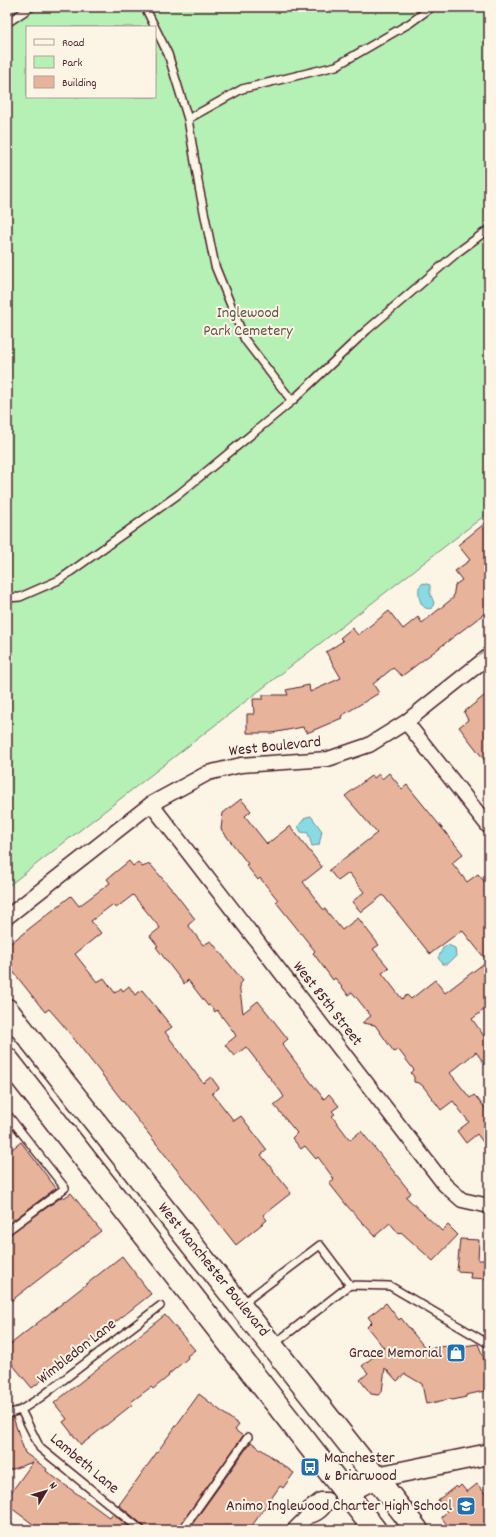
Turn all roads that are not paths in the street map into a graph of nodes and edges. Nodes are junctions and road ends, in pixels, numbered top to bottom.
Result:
1 (31, 7) edge
2 (145, 7) edge
3 (432, 7) edge
4 (7, 22) edge
5 (154, 26) edge
6 (156, 29) edge
7 (188, 119) junction
8 (489, 229) edge
9 (292, 401) junction
10 (7, 598) edge
11 (489, 656) edge
12 (406, 722) junction
13 (152, 804) junction
14 (489, 827) edge
15 (7, 917) edge
16 (7, 1010) edge
17 (7, 1059) edge
18 (7, 1114) edge
19 (489, 1206) edge
20 (7, 1231) edge
21 (350, 1285) junction
22 (241, 1305) junction
23 (160, 1306) dead end
24 (489, 1344) edge
25 (273, 1345) junction
26 (20, 1410) junction
27 (7, 1414) edge
28 (248, 1437) dead end
29 (489, 1454) edge
30 (377, 1477) junction
31 (336, 1496) junction
32 (141, 1530) edge
33 (182, 1530) edge
34 (294, 1530) edge
35 (375, 1530) edge
36 (417, 1530) edge

1 - 4 lane
2 - 5 lane
3 - 7 lane
6 - 7 lane
7 - 9 lane
8 - 9 lane
9 - 10 lane
11 - 12 street, West Boulevard
12 - 13 street, West Boulevard
12 - 14 street
13 - 15 street, West Boulevard
13 - 19 street, West 85th Street
16 - 22 main road, West Manchester Boulevard
17 - 31 main road, West Manchester Boulevard
18 - 20 lane
21 - 22 lane
21 - 24 lane
21 - 25 lane
22 - 25 main road, West Manchester Boulevard
23 - 26 lane, Wimbledon Lane
25 - 30 main road, West Manchester Boulevard
26 - 27 lane, Wimbledon Lane
26 - 32 lane, Lambeth Lane
28 - 33 lane
29 - 30 main road
30 - 31 main road
30 - 36 main road, West Manchester Boulevard
31 - 34 street
31 - 35 main road, West Manchester Boulevard

